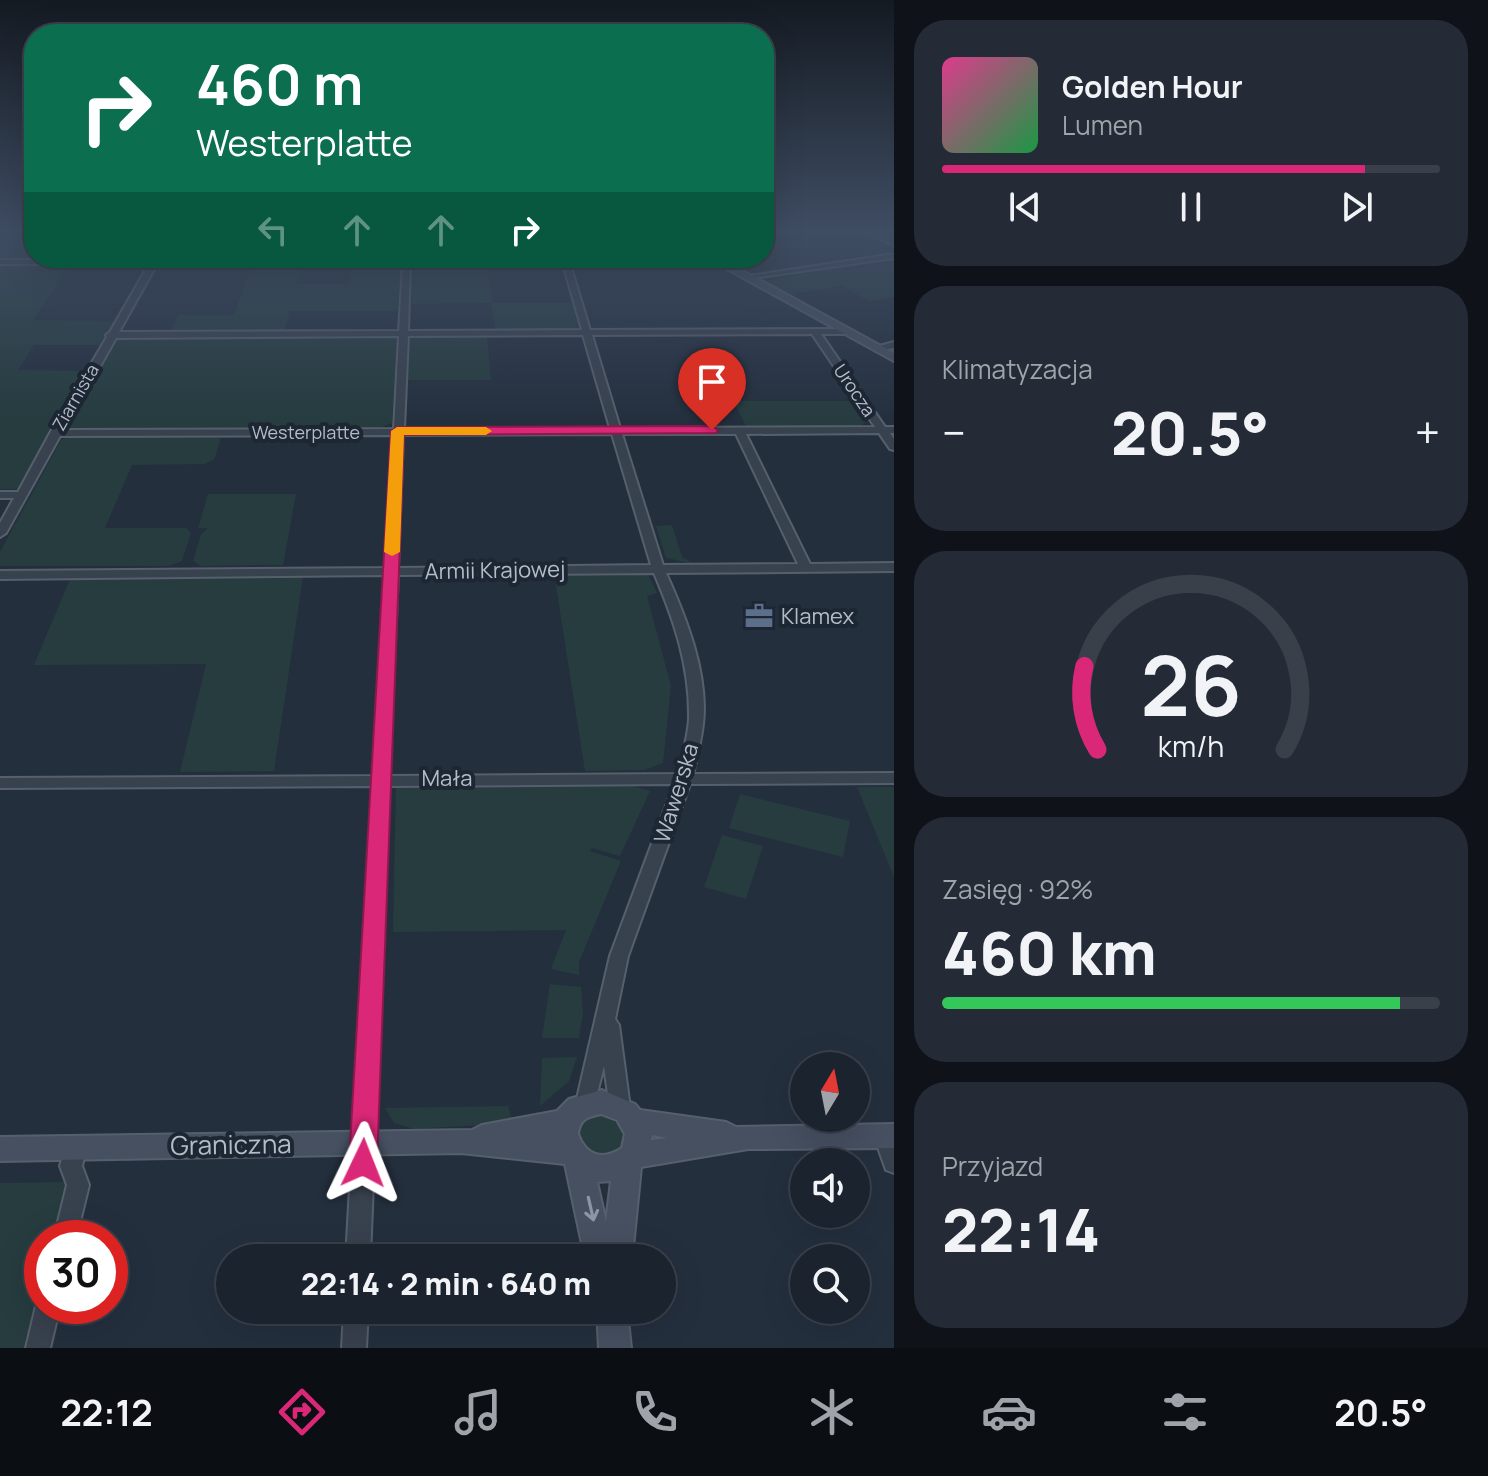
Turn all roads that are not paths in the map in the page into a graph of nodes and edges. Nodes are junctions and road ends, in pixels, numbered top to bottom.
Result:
1 (135, 295) edge
2 (405, 295) edge
3 (576, 295) edge
4 (779, 295) edge
5 (845, 331) junction
6 (816, 333) junction
7 (588, 334) junction
8 (110, 335) junction
9 (403, 335) junction
10 (894, 345) edge
11 (876, 348) junction
12 (894, 358) edge
13 (615, 430) junction
14 (739, 430) junction
15 (888, 430) edge
16 (397, 431) junction
17 (55, 433) junction
18 (894, 447) edge
19 (0, 495) edge
20 (21, 495) junction
21 (0, 533) edge
22 (894, 567) edge
23 (658, 568) junction
24 (806, 568) junction
25 (391, 571) junction
26 (0, 575) edge
27 (685, 777) junction
28 (894, 778) edge
29 (383, 779) junction
30 (0, 783) edge
31 (607, 1017) junction
32 (575, 1112) junction
33 (627, 1115) junction
34 (890, 1136) edge
35 (748, 1137) junction
36 (364, 1141) junction
37 (461, 1141) junction
38 (75, 1148) junction
39 (0, 1149) edge
40 (574, 1156) junction
41 (631, 1159) junction
42 (894, 1163) edge
43 (69, 1220) edge
44 (359, 1244) edge
45 (596, 1244) edge
46 (619, 1244) edge
47 (44, 1324) edge
48 (355, 1324) edge
49 (613, 1324) edge
50 (38, 1348) edge
51 (354, 1348) edge
52 (615, 1348) edge

1 - 8 street, Ziarnista
2 - 9 street
3 - 7 street, Wawerska
4 - 5 street
5 - 6 street
5 - 11 street
6 - 7 street
6 - 15 street, Urocza
7 - 9 street
7 - 13 street, Wawerska
8 - 9 street
8 - 17 street, Ziarnista
9 - 16 street
10 - 11 street
11 - 12 street
13 - 14 street, Westerplatte
13 - 16 street, Westerplatte
13 - 23 street, Wawerska
14 - 15 street, Westerplatte
14 - 24 street
15 - 18 street, Urocza
16 - 17 street, Westerplatte
16 - 25 street
17 - 20 street, Ziarnista
19 - 20 street
20 - 21 street, Ziarnista
22 - 24 street, Armii Krajowej
23 - 24 street, Armii Krajowej
23 - 25 street, Armii Krajowej
23 - 27 street, Wawerska
25 - 26 street, Armii Krajowej
25 - 29 street
27 - 28 street, Mała
27 - 29 street, Mała
27 - 31 street, Wawerska
29 - 30 street, Mała
29 - 36 street
31 - 32 street, Wawerska
31 - 33 street, Wawerska
32 - 33 street
32 - 37 street, Graniczna
32 - 40 street
33 - 35 street
33 - 41 street
34 - 35 street
34 - 42 street
35 - 41 street
36 - 37 street, Graniczna
36 - 38 street, Graniczna
36 - 44 street
37 - 40 street, Graniczna
38 - 39 street, Graniczna
38 - 43 street
40 - 41 street
40 -> 45 street
41 - 46 street
47 - 50 street
48 - 51 street
49 - 52 street

